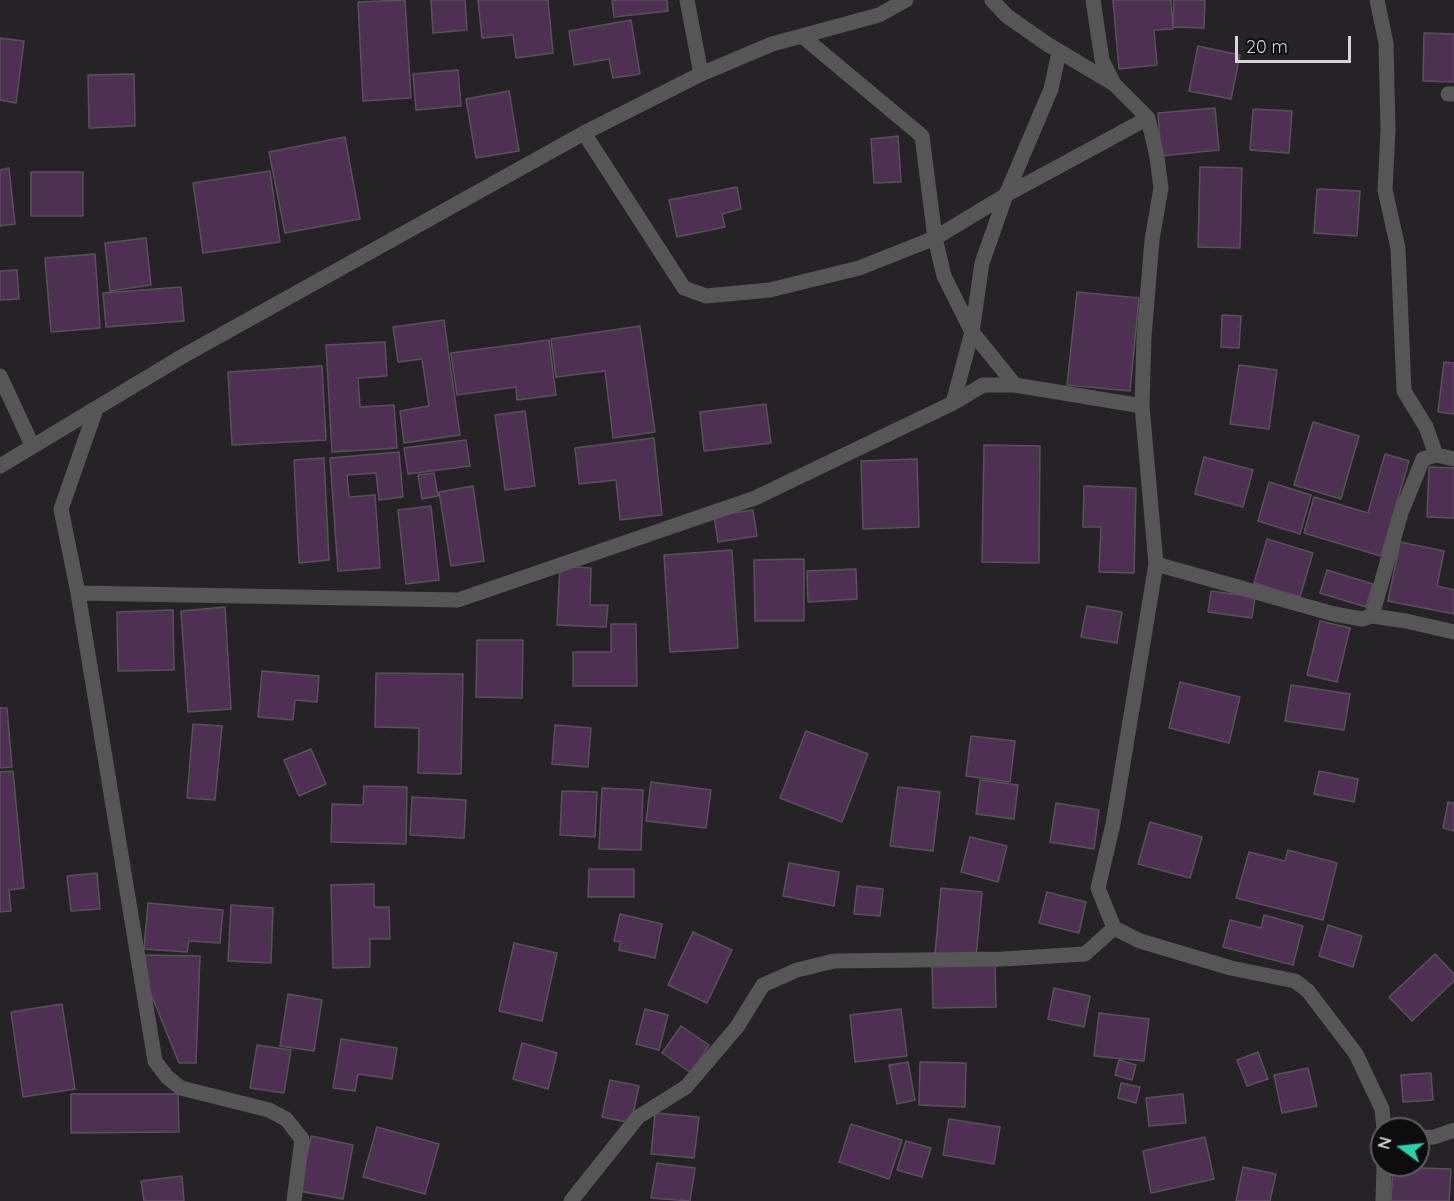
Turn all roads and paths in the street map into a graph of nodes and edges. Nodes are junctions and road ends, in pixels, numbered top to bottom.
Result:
1 (687, 0) edge
2 (906, 0) edge
3 (992, 0) edge
4 (1093, 0) edge
5 (1377, 0) edge
6 (802, 36) junction
7 (1059, 52) junction
8 (701, 74) junction
9 (1114, 84) junction
10 (1148, 118) junction
11 (584, 133) junction
12 (1006, 195) junction
13 (935, 238) junction
14 (972, 332) junction
15 (0, 376) edge
16 (1015, 385) junction
17 (953, 403) junction
18 (0, 404) edge
19 (1142, 406) junction
20 (96, 409) junction
21 (17, 413) junction
22 (32, 445) junction
23 (1436, 455) junction
24 (1454, 459) edge
25 (0, 466) edge
26 (1156, 564) junction
27 (78, 593) junction
28 (1372, 616) junction
29 (1454, 632) edge
30 (1114, 928) junction
31 (1382, 1117) edge
32 (1454, 1130) edge
33 (1430, 1137) edge
34 (1384, 1177) edge
35 (294, 1201) edge
36 (571, 1201) edge
37 (1383, 1201) edge

1 - 8 street
2 - 6 street
3 - 7 street
4 - 9 street
5 - 23 street
6 - 8 street
6 - 13 street
7 - 9 street
7 - 12 street
8 - 11 street
9 - 10 street
10 - 12 street
10 - 19 street
11 - 13 street
11 - 20 street
12 - 13 street
12 - 14 street
13 - 14 street
14 - 16 street
14 - 17 street
15 - 21 street
16 - 17 street
16 - 19 street
17 - 27 street
18 - 21 street
19 - 26 street
20 - 22 street
20 - 27 street
21 - 22 street
22 - 25 street
23 - 24 street
23 - 28 street
26 - 28 street
26 - 30 street
27 - 35 street
28 - 29 street
30 - 31 street
30 - 36 street
32 - 33 street
34 - 37 street

